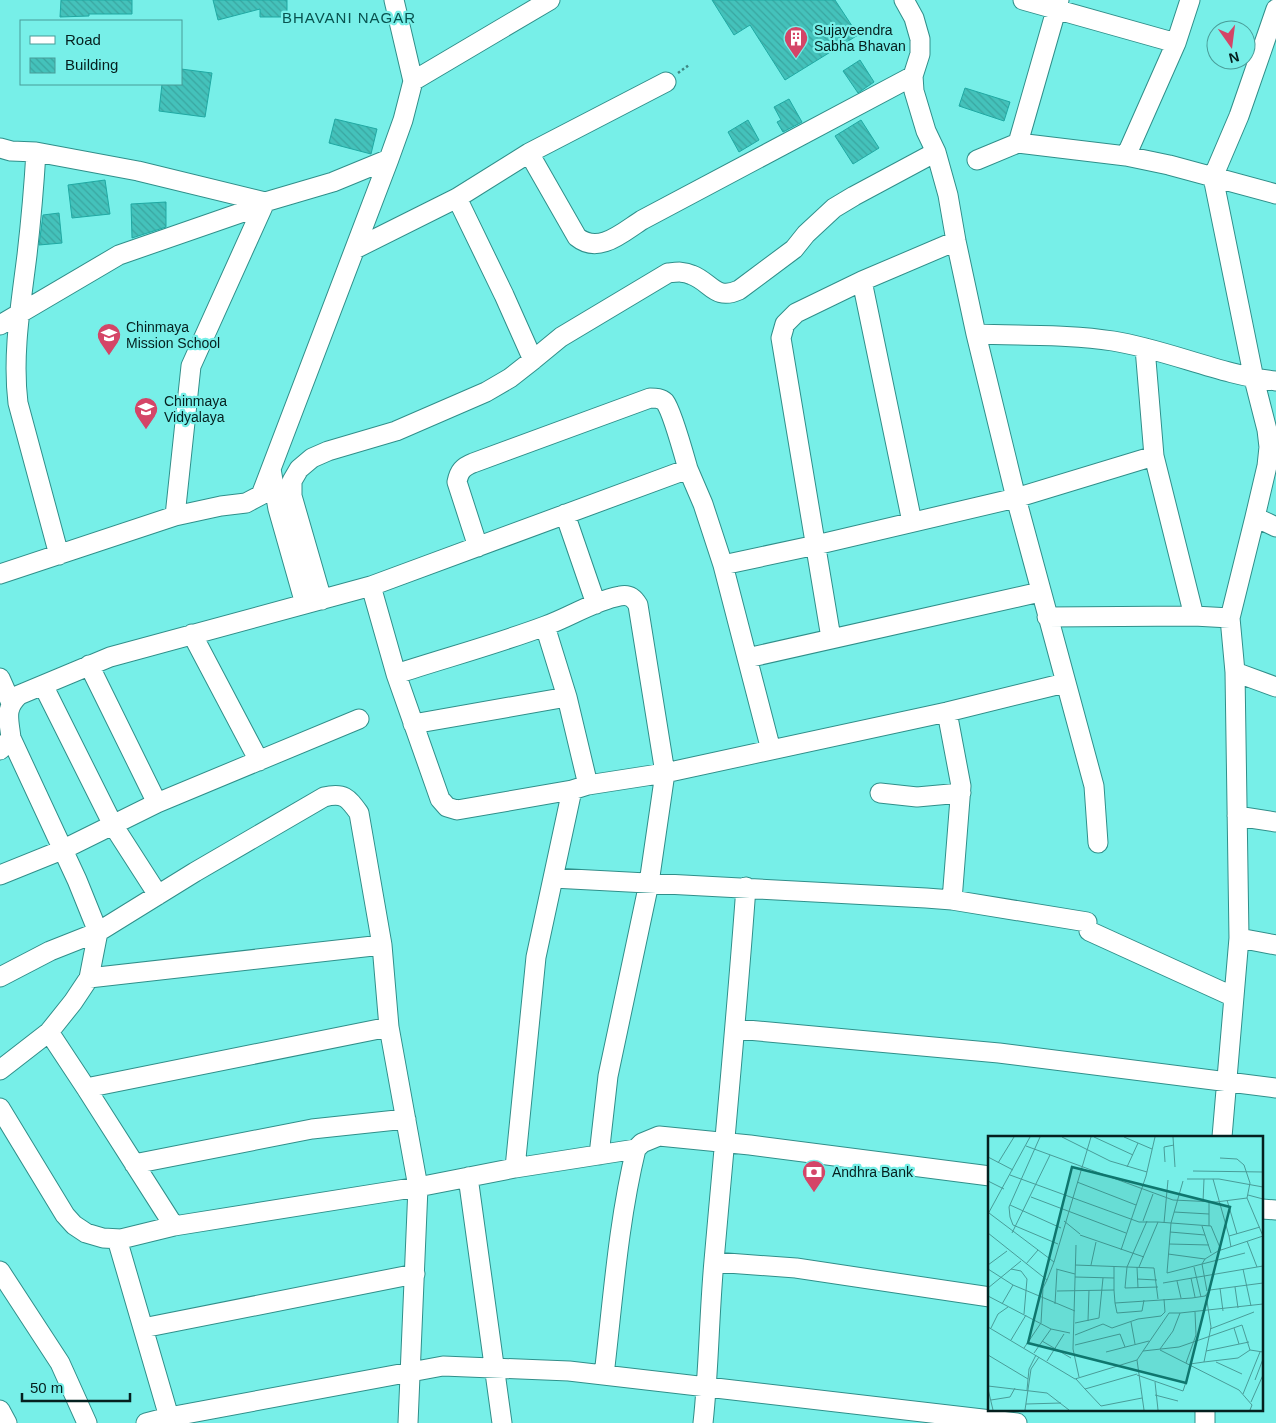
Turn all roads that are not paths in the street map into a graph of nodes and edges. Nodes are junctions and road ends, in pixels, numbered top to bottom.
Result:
1 (394, 0) edge
2 (550, 0) edge
3 (904, 0) edge
4 (1023, 0) edge
5 (1190, 0) edge
6 (1058, 5) edge
7 (1276, 9) edge
8 (1176, 43) junction
9 (913, 76) junction
10 (413, 81) junction
11 (666, 82) dead end
12 (1018, 143) junction
13 (4, 151) edge
14 (36, 152) junction
15 (936, 152) junction
16 (529, 154) junction
17 (1126, 156) junction
18 (389, 159) junction
19 (977, 160) dead end
20 (1213, 177) junction
21 (1276, 194) edge
22 (457, 198) junction
23 (265, 202) junction
24 (956, 240) junction
25 (355, 249) junction
26 (862, 281) junction
27 (20, 313) junction
28 (0, 325) edge
29 (976, 334) junction
30 (1145, 348) junction
31 (533, 360) junction
32 (1254, 379) junction
33 (1276, 381) edge
34 (1154, 456) junction
35 (271, 468) junction
36 (688, 469) junction
37 (1016, 498) junction
38 (565, 514) junction
39 (175, 516) junction
40 (1255, 517) junction
41 (912, 522) junction
42 (1276, 527) edge
43 (816, 545) junction
44 (478, 547) junction
45 (59, 555) junction
46 (723, 565) junction
47 (0, 574) edge
48 (371, 586) junction
49 (1040, 592) junction
50 (313, 602) junction
51 (596, 604) junction
52 (1047, 616) junction
53 (1194, 616) junction
54 (1230, 618) junction
55 (545, 626) junction
56 (192, 634) junction
57 (831, 638) junction
58 (747, 658) junction
59 (89, 665) junction
60 (1235, 672) junction
61 (396, 674) junction
62 (0, 678) edge
63 (1065, 683) junction
64 (43, 685) junction
65 (1276, 687) edge
66 (567, 697) junction
67 (11, 703) junction
68 (947, 712) junction
69 (359, 719) dead end
70 (413, 724) junction
71 (6, 744) edge
72 (771, 750) junction
73 (259, 761) junction
74 (665, 773) junction
75 (580, 788) junction
76 (880, 793) dead end
77 (961, 793) junction
78 (157, 804) junction
79 (1237, 816) junction
80 (1276, 822) edge
81 (113, 825) junction
82 (1098, 843) dead end
83 (62, 850) junction
84 (0, 875) edge
85 (553, 878) junction
86 (649, 883) junction
87 (746, 887) junction
88 (158, 895) junction
89 (952, 900) junction
90 (98, 932) junction
91 (1239, 938) junction
92 (1276, 944) edge
93 (382, 945) junction
94 (0, 978) edge
95 (89, 978) junction
96 (1234, 997) junction
97 (389, 1027) junction
98 (736, 1029) junction
99 (48, 1032) junction
100 (0, 1070) edge
101 (1226, 1082) junction
102 (86, 1088) junction
103 (1276, 1088) edge
104 (0, 1108) edge
105 (406, 1119) junction
106 (1222, 1136) edge
107 (725, 1142) junction
108 (636, 1149) junction
109 (599, 1155) junction
110 (134, 1164) junction
111 (516, 1168) junction
112 (988, 1176) edge
113 (463, 1178) junction
114 (422, 1187) junction
115 (174, 1226) junction
116 (117, 1239) junction
117 (714, 1262) junction
118 (0, 1271) edge
119 (415, 1274) junction
120 (988, 1298) edge
121 (143, 1328) junction
122 (495, 1368) junction
123 (411, 1372) junction
124 (604, 1375) junction
125 (707, 1386) junction
126 (0, 1410) edge
127 (1205, 1410) edge
128 (212, 1416) edge
129 (169, 1417) junction
130 (7, 1423) edge
131 (87, 1423) edge
132 (146, 1423) edge
133 (408, 1423) edge
134 (502, 1423) edge
135 (703, 1423) edge
136 (1017, 1423) edge
137 (1205, 1423) edge

1 - 10 street
2 - 10 street
3 - 9 street
4 - 6 street
5 - 8 street
6 - 8 street
6 - 12 street
7 - 20 street
8 - 17 street
9 - 15 street
9 - 16 street
10 - 18 street
11 - 16 street
12 - 17 street
12 - 19 street
13 - 14 street
14 - 23 street
14 - 27 street
15 - 24 street
15 - 31 street
16 - 22 street
17 - 20 street
18 - 23 street
18 - 25 street
20 - 21 street
20 - 32 street
22 - 25 street
22 - 31 street
23 - 27 street
23 - 39 street
24 - 26 street
24 - 29 street
25 - 35 street
26 - 41 street
26 - 43 street
27 - 28 street
27 - 45 street
29 - 30 street
29 - 37 street
30 - 32 street
30 - 34 street
31 - 50 street
32 - 33 street
32 - 40 street
34 - 37 street
34 - 53 street
35 - 39 street
35 - 50 street
36 - 38 street
36 - 44 street
36 - 46 street
37 - 41 street
37 - 49 street
38 - 44 street
38 - 51 street
39 - 45 street
40 - 42 street
40 - 54 street
41 - 43 street
43 - 46 street
43 - 57 street
44 - 48 street
45 - 47 street
46 - 58 street
48 - 50 street
48 - 61 street
49 - 52 street
49 - 57 street
50 - 56 street
51 - 55 street
51 - 74 street
52 - 53 street
52 - 63 street
53 - 54 street
54 - 60 street
55 - 61 street
55 - 66 street
56 - 59 street
56 - 73 street
57 - 58 street
58 - 72 street
59 - 64 street
59 - 78 street
60 - 65 street
60 - 79 street
61 - 70 street
62 - 67 street
63 - 68 street
63 - 82 street
64 - 67 street
64 - 81 street
66 - 70 street
66 - 75 street
67 - 71 street
68 - 72 street
68 - 77 street
69 - 73 street
70 - 75 street
71 - 83 street
72 - 74 street
73 - 78 street
74 - 75 street
74 - 86 street
75 - 85 street
76 - 77 street
77 - 89 street
78 - 81 street
79 - 80 street
79 - 91 street
81 - 83 street
81 - 88 street
83 - 84 street
83 - 90 street
85 - 86 street
85 - 111 street
86 - 87 street
86 - 109 street
87 - 89 street
87 - 98 street
88 - 90 street
88 - 93 street
89 - 96 street
90 - 94 street
90 - 95 street
91 - 92 street
91 - 96 street
93 - 95 street
93 - 97 street
95 - 99 street
96 - 101 street
97 - 102 street
97 - 105 street
98 - 101 street
98 - 107 street
99 - 100 street
99 - 102 street
101 - 103 street
101 - 106 street
102 - 110 street
104 - 116 street
105 - 110 street
105 - 114 street
107 - 108 street
107 - 112 street
107 - 117 street
108 - 109 street
108 - 124 street
109 - 111 street
110 - 115 street
111 - 113 street
113 - 114 street
113 - 122 street
114 - 115 street
114 - 119 street
115 - 116 street
116 - 121 street
117 - 120 street
117 - 125 street
118 - 131 street
119 - 121 street
119 - 123 street
121 - 129 street
122 - 123 street
122 - 124 street
122 - 134 street
123 - 128 street
123 - 133 street
124 - 125 street
125 - 135 street
125 - 136 street
126 - 130 street
127 - 137 street
128 - 129 street
129 - 132 street

